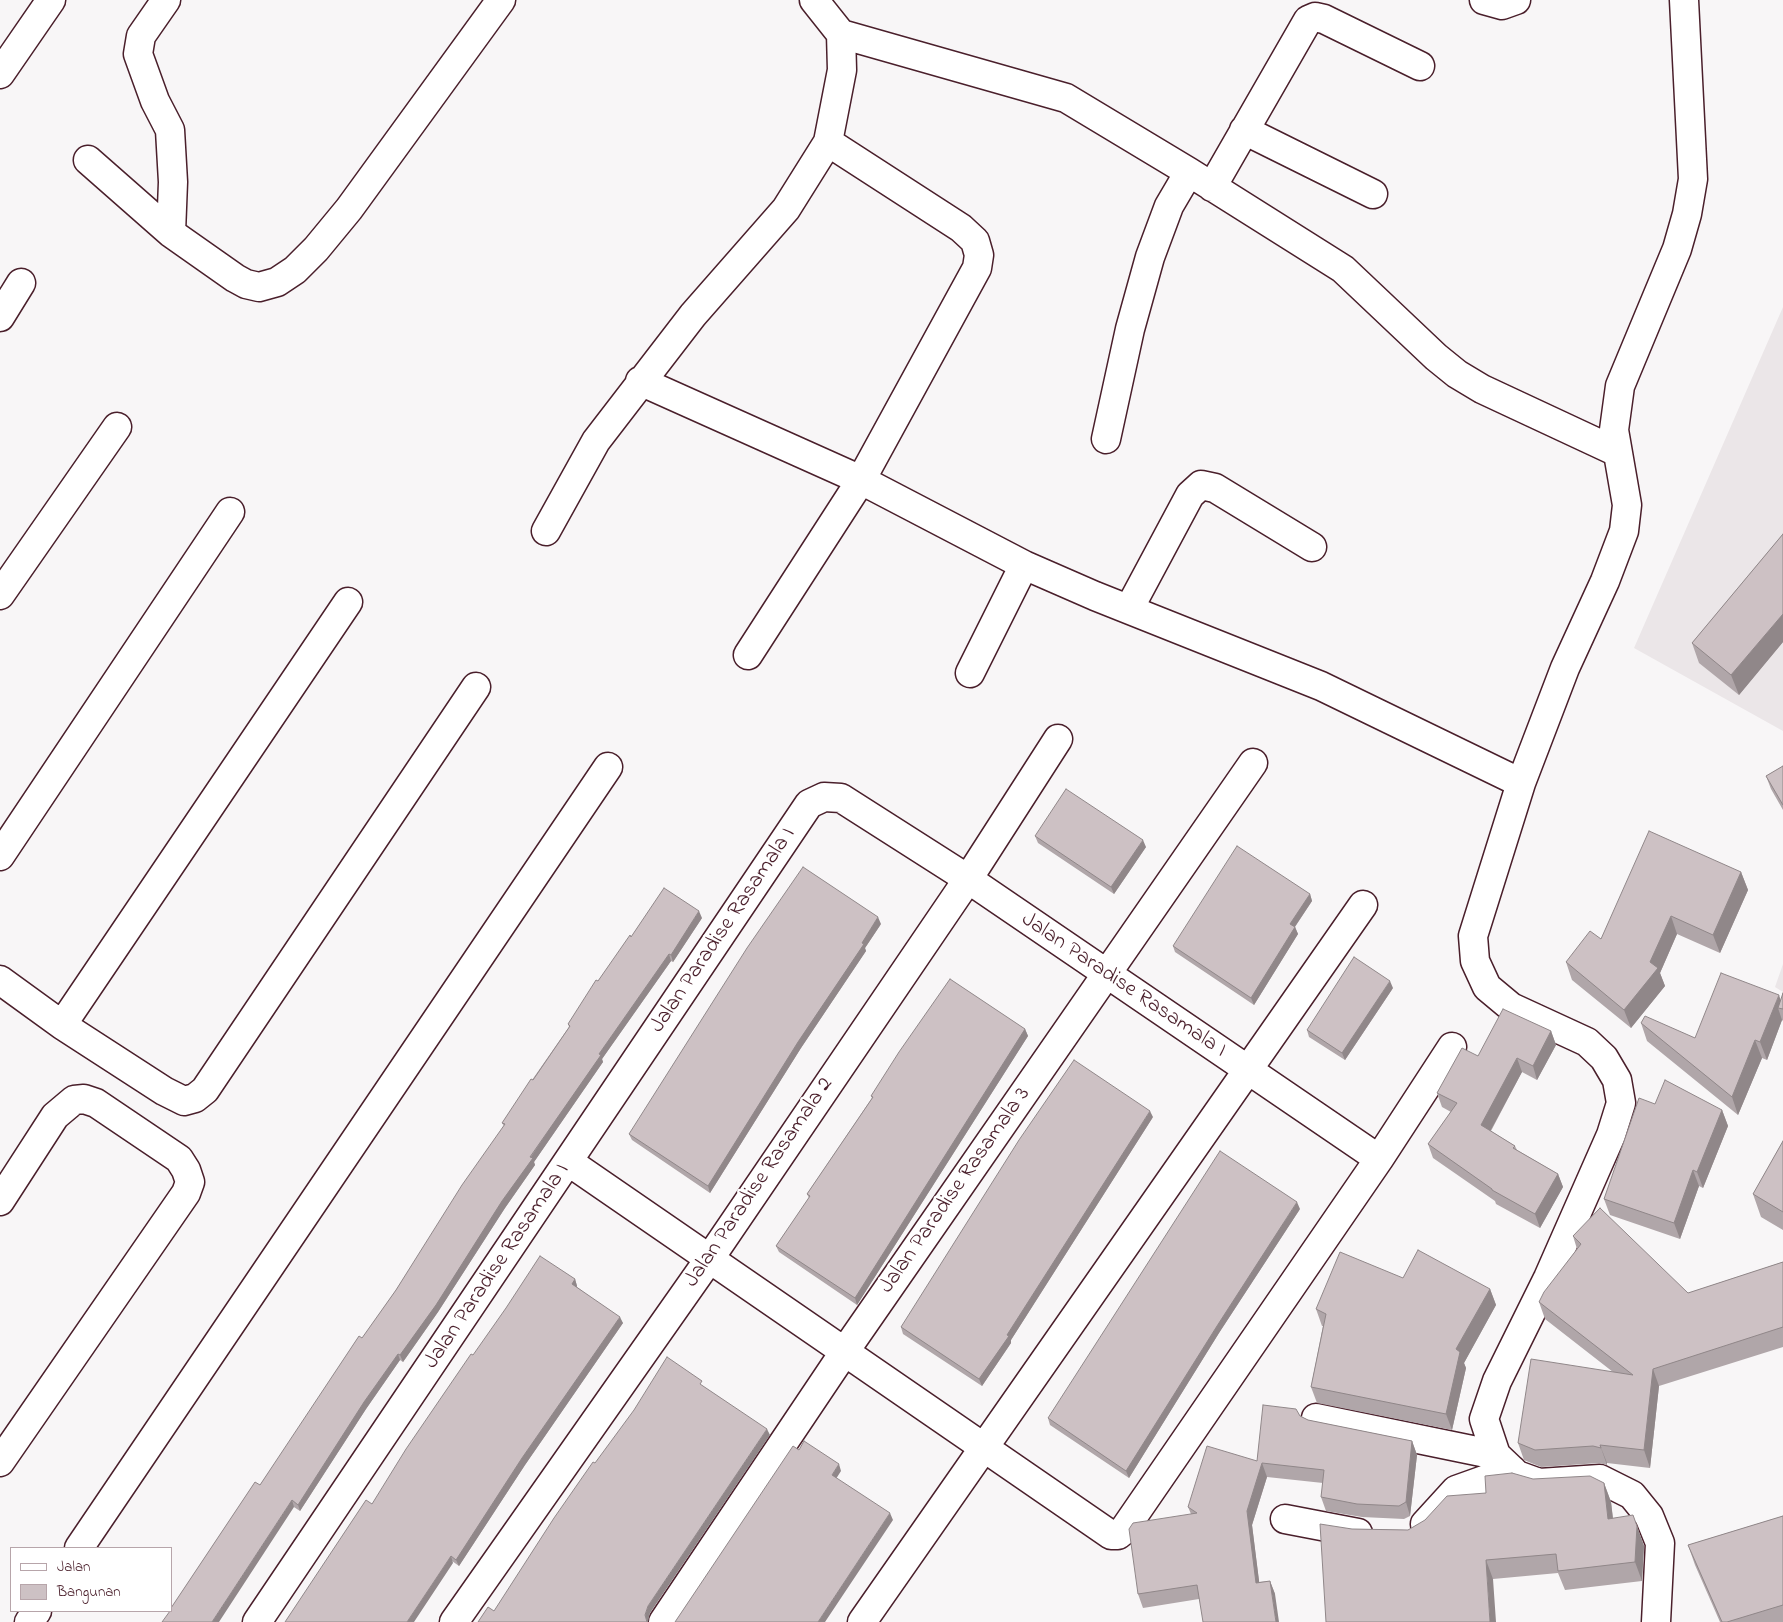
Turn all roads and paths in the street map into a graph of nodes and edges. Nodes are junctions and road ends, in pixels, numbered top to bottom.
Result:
1 (51, 0) edge
2 (166, 0) edge
3 (501, 0) edge
4 (814, 0) edge
5 (1484, 0) edge
6 (1516, 0) edge
7 (1684, 0) edge
8 (841, 34) junction
9 (1420, 66) dead end
10 (0, 74) edge
11 (1244, 130) junction
12 (828, 142) junction
13 (88, 160) dead end
14 (1189, 172) junction
15 (1212, 186) junction
16 (1373, 194) dead end
17 (171, 233) junction
18 (21, 283) dead end
19 (0, 317) edge
20 (640, 381) junction
21 (117, 427) dead end
22 (1106, 439) dead end
23 (1617, 452) junction
24 (861, 480) junction
25 (230, 512) dead end
26 (546, 531) dead end
27 (1312, 547) dead end
28 (1024, 565) junction
29 (0, 596) edge
30 (348, 602) dead end
31 (1129, 609) junction
32 (748, 655) dead end
33 (970, 673) dead end
34 (476, 687) dead end
35 (1058, 739) dead end
36 (1253, 763) dead end
37 (608, 767) dead end
38 (1520, 783) junction
39 (0, 856) edge
40 (968, 879) junction
41 (1363, 905) dead end
42 (1105, 975) junction
43 (0, 980) edge
44 (62, 1025) junction
45 (1452, 1047) dead end
46 (1247, 1071) junction
47 (1378, 1159) junction
48 (569, 1162) junction
49 (0, 1201) edge
50 (710, 1258) junction
51 (846, 1351) junction
52 (1316, 1418) dead end
53 (982, 1447) junction
54 (0, 1462) edge
55 (1504, 1463) junction
56 (1285, 1519) dead end
57 (80, 1547) edge
58 (257, 1622) edge
59 (454, 1622) edge
60 (662, 1622) edge
61 (862, 1622) edge
62 (1656, 1622) edge

1 - 10 street
2 - 17 street
3 - 17 street
4 - 8 street
5 - 6 street
7 - 23 street
8 - 12 street
8 - 14 street
9 - 11 street
11 - 15 street
11 - 16 street
12 - 20 street
12 - 24 street
13 - 17 street
14 - 15 street
14 - 22 street
15 - 23 street
18 - 19 street
20 - 24 street
20 - 26 street
21 - 29 street
23 - 38 street
24 - 28 street
24 - 32 street
25 - 39 street
27 - 31 street
28 - 31 street
28 - 33 street
30 - 44 street
31 - 38 street
34 - 44 street
35 - 40 street, Jalan Paradise Rasamala 2
36 - 42 street, Jalan Paradise Rasamala 3
37 - 57 street
38 - 55 street
40 - 42 street, Jalan Paradise Rasamala I
40 - 48 street, Jalan Paradise Rasamala I
40 - 50 street, Jalan Paradise Rasamala 2
41 - 46 street
42 - 46 street, Jalan Paradise Rasamala I
42 - 51 street, Jalan Paradise Rasamala 3
43 - 44 street
45 - 47 street
46 - 47 street, Jalan Paradise Rasamala I
46 - 53 street
47 - 53 street
48 - 50 street
48 - 58 street, Jalan Paradise Rasamala I
49 - 54 street
50 - 51 street
50 - 59 street, Jalan Paradise Rasamala 2
51 - 53 street
51 - 60 street, Jalan Paradise Rasamala 3
52 - 55 street
53 - 61 street
55 - 56 street
55 - 62 street

